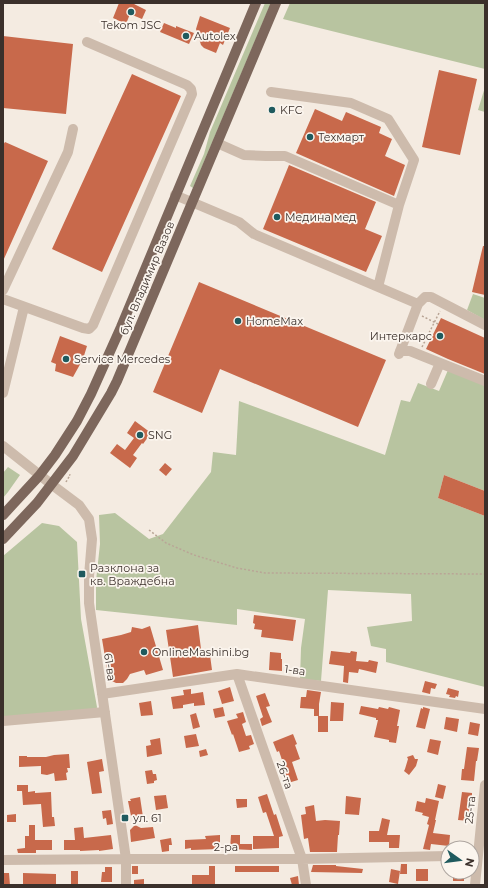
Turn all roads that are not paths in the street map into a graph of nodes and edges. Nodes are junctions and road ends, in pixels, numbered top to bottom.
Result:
1 (256, 3) edge
2 (276, 3) edge
3 (87, 42) dead end
4 (271, 92) dead end
5 (73, 129) dead end
6 (217, 143) junction
7 (175, 195) junction
8 (192, 202) junction
9 (399, 205) junction
10 (378, 287) junction
11 (3, 290) edge
12 (3, 299) edge
13 (418, 304) junction
14 (24, 307) junction
15 (485, 325) edge
16 (440, 363) junction
17 (485, 381) edge
18 (431, 384) dead end
19 (3, 393) edge
20 (3, 446) edge
21 (39, 476) junction
22 (51, 484) junction
23 (3, 514) edge
24 (3, 539) edge
25 (237, 674) junction
26 (102, 694) junction
27 (485, 709) edge
28 (105, 712) junction
29 (3, 721) edge
30 (485, 785) edge
31 (480, 840) edge
32 (440, 856) edge
33 (126, 859) junction
34 (302, 859) junction
35 (3, 860) edge
36 (126, 885) edge
37 (306, 885) edge

1 - 7 main road, бул. Владимир Вазов
2 - 6 main road, бул. Владимир Вазов
3 - 14 street
4 - 9 street
5 - 11 street
6 - 8 main road, бул. Владимир Вазов
6 - 9 street
7 - 8 street
7 - 21 main road, бул. Владимир Вазов
8 - 10 street
8 - 22 main road, бул. Владимир Вазов
9 - 10 street
10 - 13 street
12 - 14 street
13 - 15 street
13 - 16 street
14 - 19 street
16 - 17 street
16 - 18 street
20 - 21 street, 61-ва
21 - 22 street, 61-ва
21 - 23 main road, бул. Владимир Вазов
22 - 24 main road, бул. Владимир Вазов
22 - 26 street, 61-ва
25 - 26 street, 1-ва
25 - 27 street, 1-ва
25 - 34 street, 26-та
26 - 28 street, 61-ва
28 - 29 street
28 - 33 street, 61-ва
30 - 31 street, 25-та
32 - 34 street, 2-ра
33 - 34 street, 2-ра
33 - 35 street, 2-ра
33 - 36 street, 61-ва
34 - 37 street, 26-та

